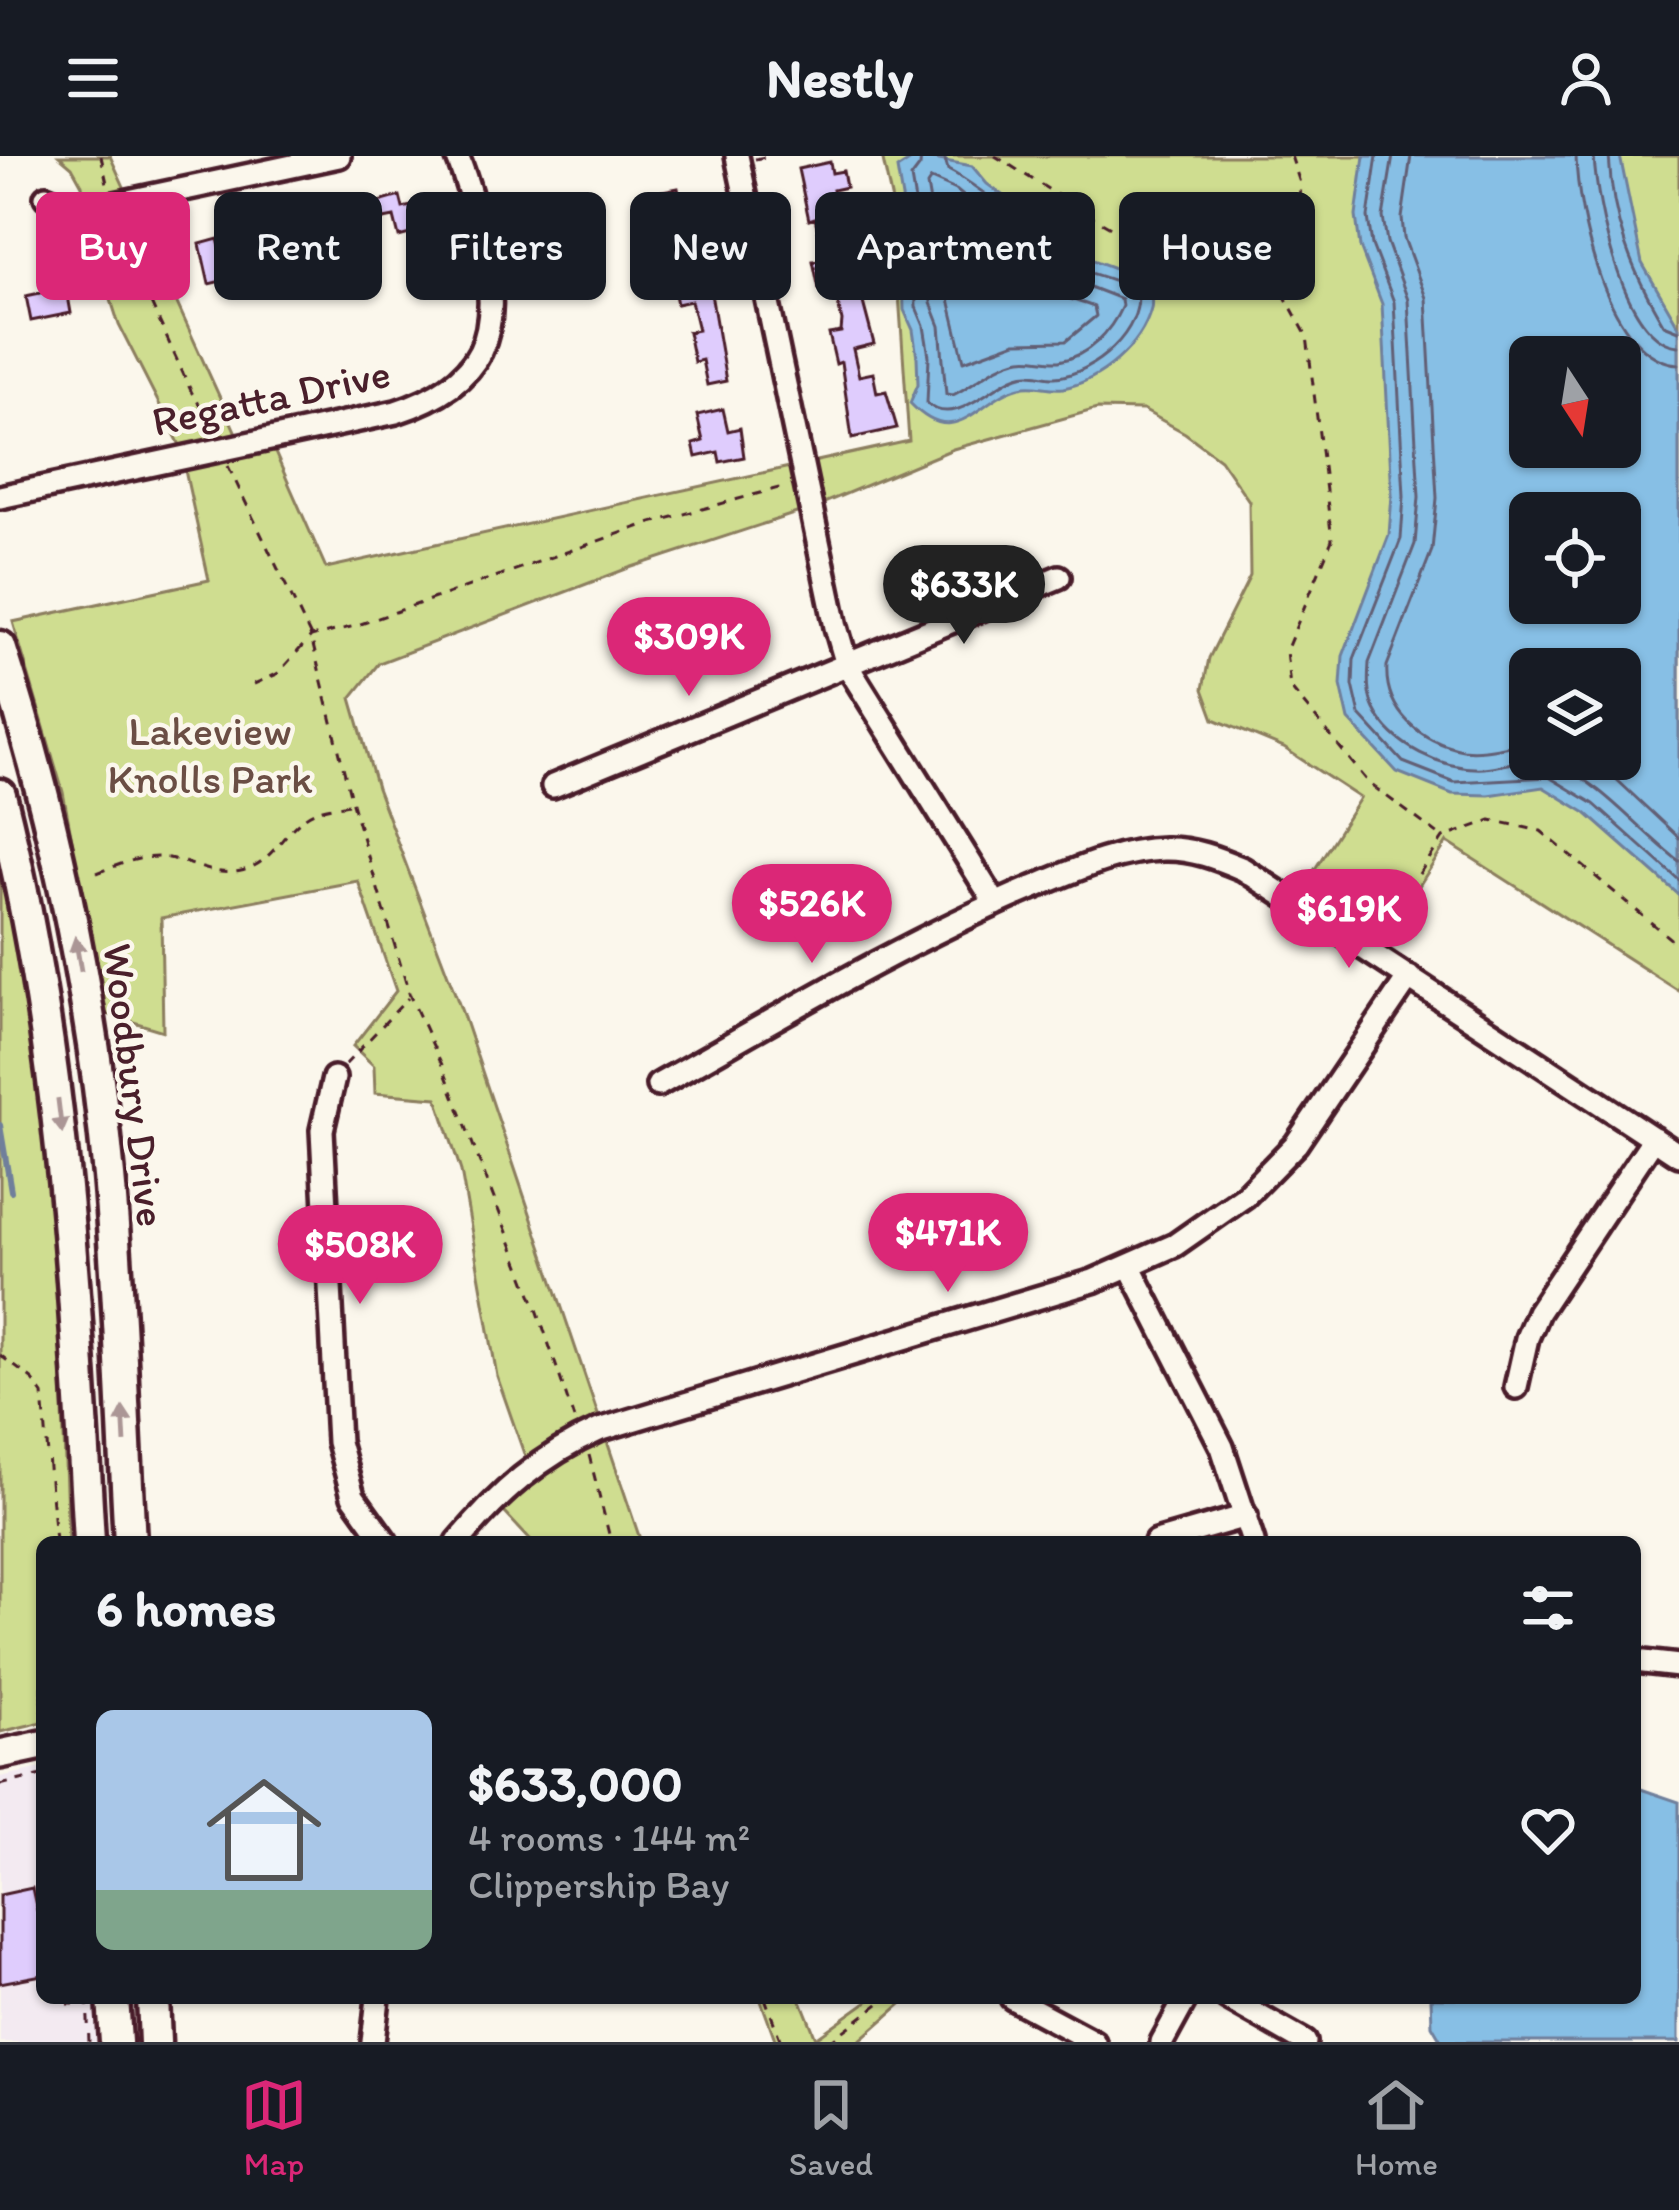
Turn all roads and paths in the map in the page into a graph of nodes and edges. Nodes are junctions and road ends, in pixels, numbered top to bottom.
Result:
1 (101, 156) edge
2 (339, 156) edge
3 (457, 156) edge
4 (737, 156) edge
5 (995, 156) edge
6 (1291, 156) edge
7 (109, 190) dead end
8 (171, 192) edge
9 (1300, 192) edge
10 (1119, 230) edge
11 (150, 300) edge
12 (1287, 300) edge
13 (217, 433) dead end
14 (227, 464) dead end
15 (806, 481) junction
16 (0, 497) edge
17 (1059, 577) dead end
18 (311, 637) junction
19 (0, 647) edge
20 (848, 664) junction
21 (254, 684) dead end
22 (553, 786) dead end
23 (0, 795) edge
24 (352, 803) junction
25 (1443, 838) junction
26 (97, 873) dead end
27 (996, 904) junction
28 (1679, 946) edge
29 (1368, 950) junction
30 (1409, 977) junction
31 (410, 996) junction
32 (334, 1078) joint
33 (658, 1085) dead end
34 (1654, 1138) junction
35 (1679, 1155) edge
36 (1130, 1267) junction
37 (0, 1355) edge
38 (1516, 1387) dead end
39 (576, 1424) dead end
40 (589, 1453) dead end
41 (1246, 1516) junction
42 (55, 1536) edge
43 (89, 1536) edge
44 (130, 1536) edge
45 (382, 1536) edge
46 (463, 1536) edge
47 (610, 1536) edge
48 (1177, 1536) edge
49 (1251, 1536) edge
50 (1641, 1662) edge
51 (1679, 1666) edge
52 (36, 1746) edge
53 (0, 1754) edge
54 (36, 1776) edge
55 (0, 1785) edge
56 (87, 2004) edge
57 (113, 2004) edge
58 (153, 2004) edge
59 (377, 2004) edge
60 (767, 2004) edge
61 (879, 2004) edge
62 (1023, 2004) edge
63 (1183, 2004) edge
64 (1238, 2004) edge
65 (89, 2042) edge
66 (116, 2042) edge
67 (155, 2042) edge
68 (373, 2042) edge
69 (781, 2042) edge
70 (829, 2042) edge
71 (1094, 2042) edge
72 (1162, 2042) edge
73 (1305, 2042) edge

1 - 7 path
2 - 8 street
3 - 16 street, Regatta Drive
4 - 15 street
5 - 10 path
6 - 9 path
11 - 13 path
12 - 25 path
14 - 18 path
15 - 18 path
15 - 20 street
17 - 20 street
18 - 21 path
18 - 24 path
44 -> 19 main road, Woodbury Drive
20 - 22 street
20 - 27 street
23 -> 43 main road, Woodbury Drive
24 - 26 path
24 - 31 path
25 - 28 path
25 - 29 path
27 - 29 street
27 - 33 street
29 - 30 street
30 - 34 street
30 - 36 street
31 - 32 path
31 - 39 path
32 - 45 street
34 - 35 street
34 - 38 street
36 - 41 street
36 - 46 street
37 - 42 path
40 - 47 path
41 - 48 street
41 - 49 street
50 - 51 street
52 - 53 street
54 - 55 path
56 - 65 path
57 - 66 main road
58 - 67 main road
59 - 68 street
60 - 69 path
61 - 70 path
62 - 71 street
63 - 72 street
64 - 73 street

